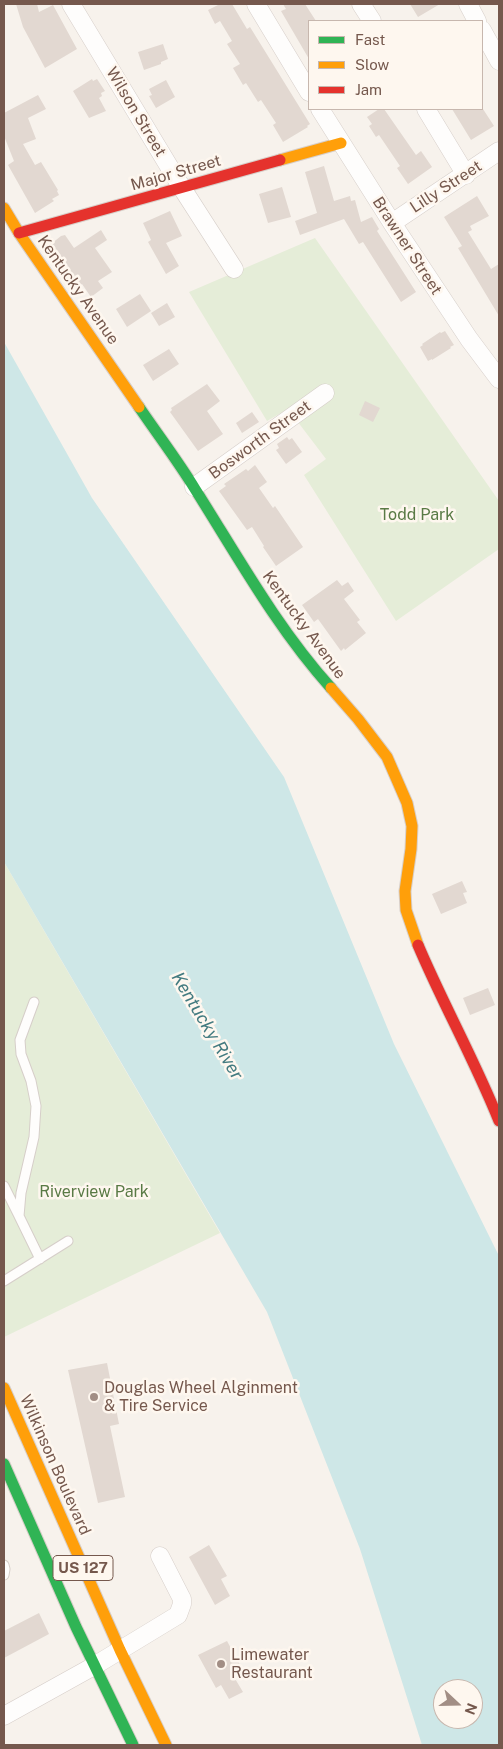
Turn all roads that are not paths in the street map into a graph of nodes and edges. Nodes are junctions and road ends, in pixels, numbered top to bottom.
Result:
1 (71, 4) edge
2 (256, 4) edge
3 (360, 4) edge
4 (468, 4) edge
5 (371, 20) edge
6 (476, 20) edge
7 (483, 32) edge
8 (499, 61) edge
9 (308, 90) edge
10 (321, 110) edge
11 (427, 110) edge
12 (341, 143) junction
13 (499, 151) edge
14 (466, 175) junction
15 (182, 188) junction
16 (4, 208) edge
17 (392, 223) junction
18 (19, 233) junction
19 (234, 269) dead end
20 (499, 379) edge
21 (325, 394) dead end
22 (194, 487) junction
23 (34, 1002) dead end
24 (499, 1120) edge
25 (4, 1186) edge
26 (19, 1216) junction
27 (68, 1241) dead end
28 (40, 1260) junction
29 (4, 1282) edge
30 (4, 1388) edge
31 (4, 1464) edge
32 (160, 1556) dead end
33 (4, 1565) edge
34 (4, 1575) edge
35 (120, 1650) junction
36 (94, 1666) junction
37 (4, 1716) edge
38 (133, 1745) edge
39 (166, 1745) edge

1 - 15 street, Wilson Street
2 - 9 street
3 - 5 street
4 - 6 street
7 - 8 street
10 - 12 street, Brawner Street
11 - 14 street
12 - 15 main road, Major Street
12 - 17 street, Brawner Street
13 - 14 street, Lilly Street
14 - 17 street, Lilly Street
15 - 18 main road, Major Street
15 - 19 street, Wilson Street
16 - 18 main road, Kentucky Avenue
17 - 20 street, Brawner Street
18 - 22 main road, Kentucky Avenue
21 - 22 street, Bosworth Street
22 - 24 main road, Kentucky Avenue
23 - 26 lane
25 - 26 lane
26 - 28 lane
27 - 28 lane
28 - 29 lane
30 - 35 main road, Wilkinson Boulevard / US 127
31 - 36 main road, US 127
32 - 35 street
33 - 34 lane
35 - 36 street
35 - 39 main road, Wilkinson Boulevard / US 127
36 - 37 street
36 - 38 main road, US 127

